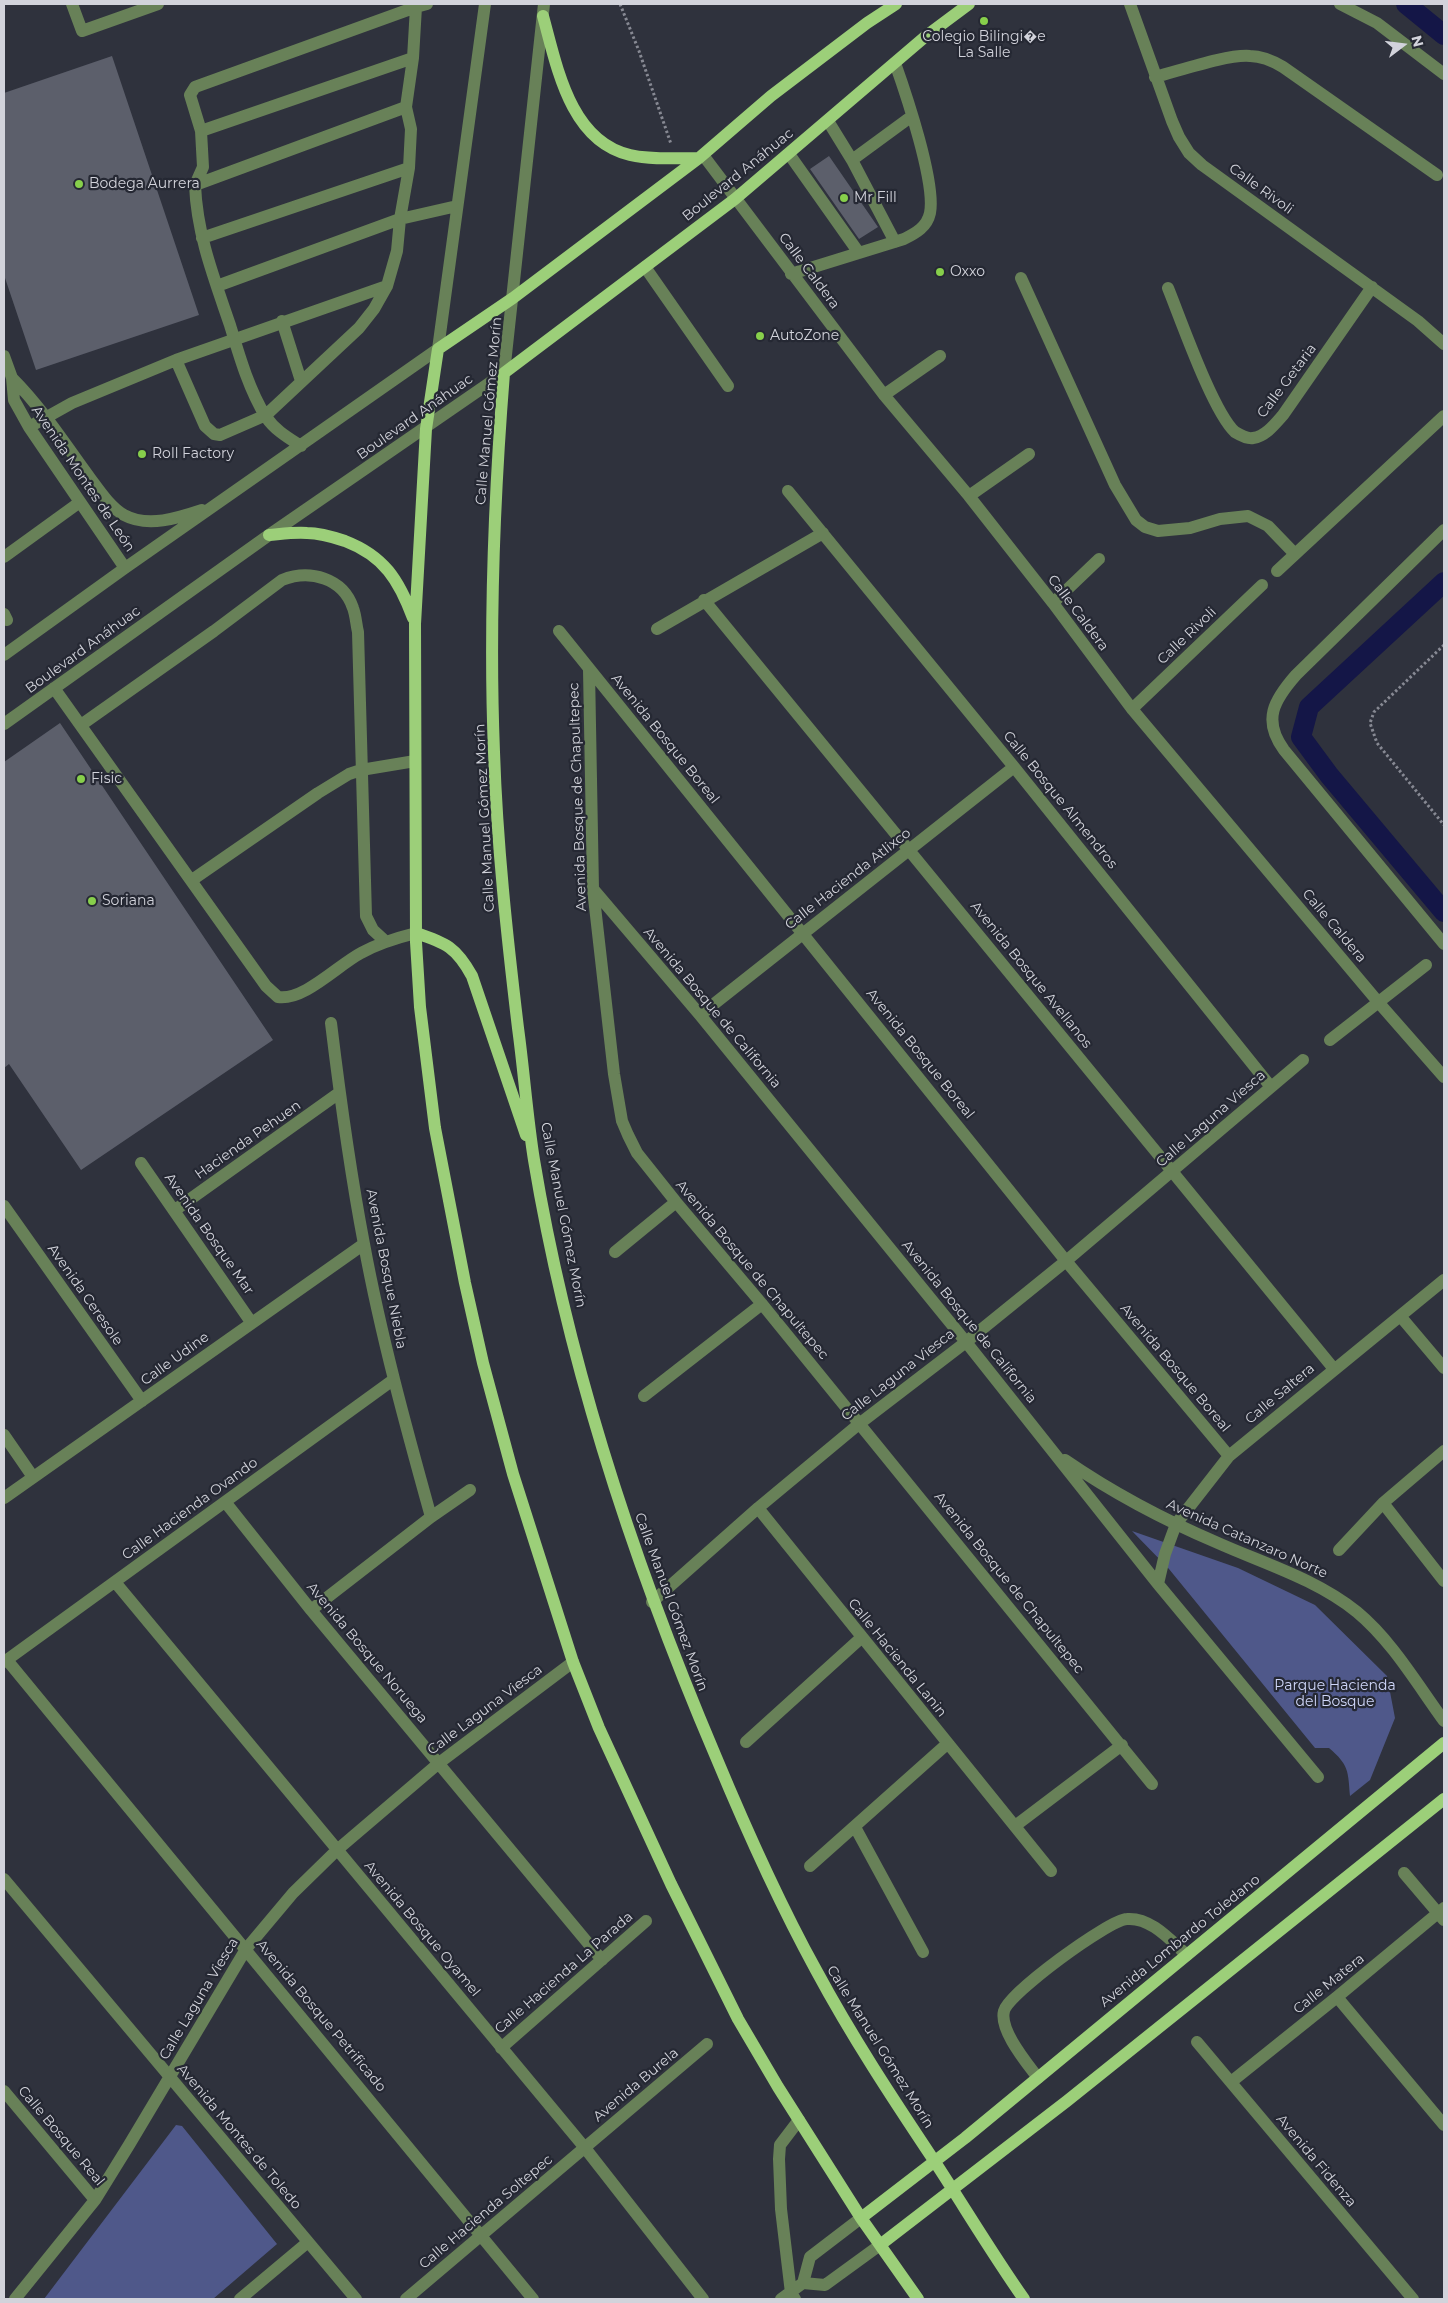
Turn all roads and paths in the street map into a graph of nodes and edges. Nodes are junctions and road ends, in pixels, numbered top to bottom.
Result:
1 (72, 4) edge
2 (158, 4) edge
3 (485, 4) edge
4 (620, 4) edge
5 (896, 4) edge
6 (969, 4) edge
7 (1130, 4) edge
8 (1340, 4) edge
9 (421, 5) edge
10 (543, 10) edge
11 (413, 58) junction
12 (895, 63) junction
13 (1444, 74) edge
14 (1156, 77) junction
15 (406, 107) junction
16 (912, 116) junction
17 (828, 121) junction
18 (202, 131) junction
19 (789, 154) junction
20 (701, 157) junction
21 (675, 158) junction
22 (852, 160) junction
23 (409, 168) junction
24 (1437, 174) dead end
25 (195, 185) junction
26 (735, 199) junction
27 (457, 206) junction
28 (400, 219) junction
29 (202, 238) junction
30 (895, 242) junction
31 (859, 253) junction
32 (645, 268) junction
33 (791, 274) junction
34 (1021, 278) dead end
35 (217, 286) junction
36 (387, 286) junction
37 (1372, 286) junction
38 (1168, 288) dead end
39 (513, 298) junction
40 (282, 321) junction
41 (234, 338) junction
42 (1444, 344) edge
43 (438, 349) junction
44 (4, 356) edge
45 (940, 356) dead end
46 (176, 360) junction
47 (504, 373) junction
48 (12, 378) junction
49 (301, 380) junction
50 (728, 386) dead end
51 (29, 395) junction
52 (884, 395) junction
53 (9, 402) edge
54 (266, 416) junction
55 (1444, 416) edge
56 (44, 417) junction
57 (29, 427) junction
58 (426, 429) junction
59 (301, 446) junction
60 (1029, 454) dead end
61 (788, 491) dead end
62 (969, 496) junction
63 (80, 502) junction
64 (214, 506) junction
65 (1444, 530) edge
66 (823, 533) junction
67 (269, 535) junction
68 (1294, 553) junction
69 (4, 557) edge
70 (1099, 559) dead end
71 (125, 568) junction
72 (1276, 571) dead end
73 (1262, 585) dead end
74 (704, 600) junction
75 (1053, 603) junction
76 (415, 624) junction
77 (657, 629) dead end
78 (559, 631) dead end
79 (1444, 645) edge
80 (4, 655) edge
81 (589, 670) junction
82 (54, 688) junction
83 (1132, 709) junction
84 (4, 724) edge
85 (81, 725) junction
86 (415, 760) junction
87 (1014, 767) junction
88 (361, 770) junction
89 (1444, 825) edge
90 (908, 850) junction
91 (192, 880) junction
92 (593, 889) junction
93 (416, 933) junction
94 (803, 933) junction
95 (385, 941) junction
96 (1444, 944) edge
97 (1426, 965) dead end
98 (1379, 1002) junction
99 (700, 1015) junction
100 (330, 1023) dead end
101 (1330, 1040) dead end
102 (1303, 1060) dead end
103 (1444, 1076) edge
104 (1271, 1087) junction
105 (339, 1093) junction
106 (534, 1159) junction
107 (141, 1163) dead end
108 (1173, 1172) junction
109 (676, 1202) junction
110 (4, 1206) edge
111 (175, 1210) junction
112 (364, 1244) junction
113 (615, 1252) dead end
114 (1066, 1260) junction
115 (1444, 1280) edge
116 (762, 1304) junction
117 (1400, 1317) junction
118 (251, 1322) junction
119 (966, 1342) junction
120 (1444, 1368) edge
121 (1334, 1369) junction
122 (393, 1380) junction
123 (644, 1396) dead end
124 (142, 1401) junction
125 (860, 1424) junction
126 (4, 1435) edge
127 (1444, 1451) edge
128 (1054, 1453) junction
129 (1229, 1456) junction
130 (33, 1477) junction
131 (470, 1490) dead end
132 (4, 1498) edge
133 (226, 1503) junction
134 (1383, 1503) junction
135 (758, 1508) junction
136 (431, 1517) junction
137 (1176, 1524) junction
138 (1339, 1550) dead end
139 (1444, 1581) edge
140 (115, 1582) junction
141 (1158, 1584) junction
142 (652, 1602) junction
143 (311, 1610) junction
144 (861, 1638) junction
145 (5, 1661) edge
146 (573, 1662) junction
147 (1444, 1721) edge
148 (746, 1742) dead end
149 (1444, 1743) edge
150 (947, 1744) junction
151 (1122, 1745) junction
152 (439, 1763) junction
153 (1318, 1777) dead end
154 (1152, 1784) dead end
155 (1444, 1799) edge
156 (1016, 1826) junction
157 (856, 1827) junction
158 (337, 1850) junction
159 (810, 1866) dead end
160 (1051, 1871) dead end
161 (1404, 1873) dead end
162 (4, 1879) edge
163 (1442, 1913) edge
164 (646, 1921) dead end
165 (246, 1949) junction
166 (923, 1952) dead end
167 (1187, 1955) junction
168 (602, 1960) junction
169 (1337, 1998) junction
170 (1197, 2042) dead end
171 (707, 2044) dead end
172 (501, 2048) junction
173 (169, 2078) junction
174 (1038, 2078) junction
175 (1231, 2082) junction
176 (4, 2092) edge
177 (799, 2120) junction
178 (1444, 2125) edge
179 (585, 2148) junction
180 (934, 2162) junction
181 (953, 2191) junction
182 (95, 2200) junction
183 (861, 2218) junction
184 (482, 2235) junction
185 (308, 2242) junction
186 (880, 2245) junction
187 (803, 2283) junction
188 (789, 2297) edge
189 (15, 2299) edge
190 (240, 2299) edge
191 (356, 2299) edge
192 (406, 2299) edge
193 (534, 2299) edge
194 (703, 2299) edge
195 (918, 2299) edge
196 (1024, 2299) edge
197 (1413, 2299) edge

1 - 2 street
3 - 27 street
4 - 21 path
5 - 20 main road
6 - 12 main road, Boulevard Anáhuac
7 - 14 street, Calle Rivoli
8 - 13 street
9 - 11 street
9 - 18 street
10 - 21 main road
10 - 39 street, Calle Manuel Gómez Morín
11 - 15 street
11 - 18 street
12 - 16 street
12 - 17 main road, Boulevard Anáhuac
14 - 24 street
14 - 37 street, Calle Rivoli
15 - 23 street
15 - 25 street
16 - 22 street
16 - 30 street
17 - 19 main road, Boulevard Anáhuac
17 - 22 street
18 - 25 street
19 - 26 main road, Boulevard Anáhuac
19 - 31 street
20 - 21 main road
20 - 26 street, Calle Caldera
20 - 39 main road
22 - 30 street
23 - 28 street
23 - 29 street
25 - 29 street
26 - 32 main road, Boulevard Anáhuac
26 - 33 street, Calle Caldera
27 - 28 street
27 - 43 street
28 - 35 street
28 - 36 street
29 - 35 street
30 - 31 street
31 - 33 street
32 - 47 main road, Boulevard Anáhuac
32 - 50 street
33 - 52 street, Calle Caldera
34 - 68 street
35 - 41 street
36 - 40 street
36 - 49 street
37 - 38 street, Calle Getaria
37 - 42 street, Calle Rivoli
39 - 43 main road
39 - 47 street, Calle Manuel Gómez Morín
40 - 41 street
40 - 49 street
41 - 46 street
41 - 54 street
43 - 58 main road
43 - 59 street
44 - 48 street, Avenida Montes de León
45 - 52 street
46 - 54 street
46 - 56 street
47 - 58 street, Boulevard Anáhuac
47 - 106 main road, Calle Manuel Gómez Morín
48 - 51 street, Avenida Montes de León
48 - 53 street, Avenida Montes de León
49 - 54 street
51 - 53 street
51 - 56 street, Avenida Montes de León
52 - 62 street, Calle Caldera
53 - 57 street, Avenida Montes de León
54 - 59 street
55 - 68 street
56 - 57 street
56 - 64 street, Avenida Montes de León
57 - 63 street, Avenida Montes de León
58 - 67 street, Boulevard Anáhuac
58 - 76 main road
59 - 64 street
60 - 62 street
61 - 66 street, Calle Bosque Almendros
62 - 75 street, Calle Caldera
63 - 69 street
63 - 71 street, Avenida Montes de León
64 - 71 street
65 - 96 street
66 - 74 street
66 - 87 street, Calle Bosque Almendros
67 - 76 main road
67 - 82 street, Boulevard Anáhuac
68 - 72 street
70 - 75 street
71 - 80 street
73 - 83 street, Calle Rivoli
74 - 77 street
74 - 90 street, Avenida Bosque Avellanos
75 - 83 street, Calle Caldera
76 - 86 main road
78 - 81 street, Avenida Bosque Boreal
79 - 89 path
81 - 92 street, Avenida Bosque de Chapultepec
81 - 94 street, Avenida Bosque Boreal
82 - 84 street, Boulevard Anáhuac
82 - 85 street
83 - 98 street, Calle Caldera
85 - 88 street
85 - 91 street
86 - 88 street
86 - 93 main road
87 - 90 street, Calle Hacienda Atlixco
87 - 104 street, Calle Bosque Almendros
88 - 91 street
88 - 95 street
90 - 94 street, Calle Hacienda Atlixco
90 - 108 street, Avenida Bosque Avellanos
91 - 95 street
92 - 99 street, Avenida Bosque de California
92 - 109 street, Avenida Bosque de Chapultepec
93 - 95 street
93 - 106 main road
93 - 146 main road
94 - 99 street, Calle Hacienda Atlixco
94 - 114 street, Avenida Bosque Boreal
97 - 98 street
98 - 101 street
98 - 103 street, Calle Caldera
99 - 119 street, Avenida Bosque de California
100 - 105 street, Avenida Bosque Niebla
102 - 104 street, Calle Laguna Viesca
104 - 108 street, Calle Laguna Viesca
105 - 111 street, Hacienda Pehuen
105 - 112 street, Avenida Bosque Niebla
106 - 142 main road, Calle Manuel Gómez Morín
107 - 111 street, Avenida Bosque Mar
108 - 114 street, Calle Laguna Viesca
108 - 121 street, Avenida Bosque Avellanos
109 - 113 street
109 - 116 street, Avenida Bosque de Chapultepec
110 - 124 street, Avenida Ceresole
111 - 118 street, Avenida Bosque Mar
112 - 118 street, Calle Udine
112 - 122 street, Avenida Bosque Niebla
114 - 119 street, Calle Laguna Viesca
114 - 129 street, Avenida Bosque Boreal
115 - 117 street, Calle Saltera
116 - 123 street
116 - 125 street, Avenida Bosque de Chapultepec
117 - 120 street
117 - 121 street, Calle Saltera
118 - 124 street, Calle Udine
119 - 125 street, Calle Laguna Viesca
119 - 128 street, Avenida Bosque de California
121 - 129 street, Calle Saltera
122 - 133 street, Calle Hacienda Ovando
122 - 136 street, Avenida Bosque Niebla
124 - 130 street, Calle Udine
125 - 135 street, Calle Laguna Viesca
125 - 151 street, Avenida Bosque de Chapultepec
126 - 130 street
127 - 134 street
128 - 137 street, Avenida Catanzaro Norte
128 - 141 street, Avenida Bosque de California
129 - 137 street, Calle Saltera
130 - 132 street, Calle Udine
131 - 136 street
133 - 140 street, Calle Hacienda Ovando
133 - 143 street, Avenida Bosque Noruega
134 - 138 street
134 - 139 street
135 - 142 street, Calle Laguna Viesca
135 - 144 street, Calle Hacienda Lanin
136 - 143 street
137 - 141 street, Calle Saltera
137 - 147 street, Avenida Catanzaro Norte
140 - 145 street, Calle Hacienda Ovando
140 - 158 street, Avenida Bosque Oyamel
141 - 153 street, Avenida Bosque de California
142 - 180 main road, Calle Manuel Gómez Morín
143 - 152 street, Avenida Bosque Noruega
144 - 148 street
144 - 150 street, Calle Hacienda Lanin
145 - 165 street, Avenida Bosque Petrificado
146 - 152 street, Calle Laguna Viesca
146 - 177 main road
149 - 167 main road, Avenida Lombardo Toledano
150 - 156 street, Calle Hacienda Lanin
150 - 157 street
151 - 154 street, Avenida Bosque de Chapultepec
151 - 156 street
152 - 158 street, Calle Laguna Viesca
152 - 168 street, Avenida Bosque Noruega
155 - 181 main road
156 - 160 street, Calle Hacienda Lanin
157 - 159 street
157 - 166 street
158 - 165 street, Calle Laguna Viesca
158 - 172 street, Avenida Bosque Oyamel
161 - 163 street
162 - 173 street, Avenida Montes de Toledo
163 - 169 street, Calle Matera
164 - 168 street, Calle Hacienda La Parada
165 - 173 street, Calle Laguna Viesca
165 - 184 street, Avenida Bosque Petrificado
167 - 174 main road, Avenida Lombardo Toledano
167 - 174 street
168 - 172 street, Calle Hacienda La Parada
169 - 175 street, Calle Matera
169 - 178 street
170 - 175 street, Avenida Fidenza
171 - 179 street, Avenida Burela
172 - 179 street, Avenida Bosque Oyamel
173 - 182 street, Calle Laguna Viesca
173 - 185 street, Avenida Montes de Toledo
174 - 180 main road, Avenida Lombardo Toledano
175 - 197 street, Avenida Fidenza
176 - 182 street, Calle Bosque Real
177 - 183 main road
177 - 188 street
179 - 184 street, Calle Hacienda Soltepec
179 - 194 street, Avenida Bosque Oyamel
180 - 181 main road, Calle Manuel Gómez Morín
180 - 183 main road, Avenida Lombardo Toledano
181 - 186 main road
181 - 196 main road, Calle Manuel Gómez Morín
182 - 189 street, Calle Laguna Viesca
183 - 186 main road
183 - 187 street
184 - 192 street, Calle Hacienda Soltepec
184 - 193 street, Avenida Bosque Petrificado
185 - 190 street
185 - 191 street, Avenida Montes de Toledo
186 - 187 street
186 - 195 main road
187 - 188 street

